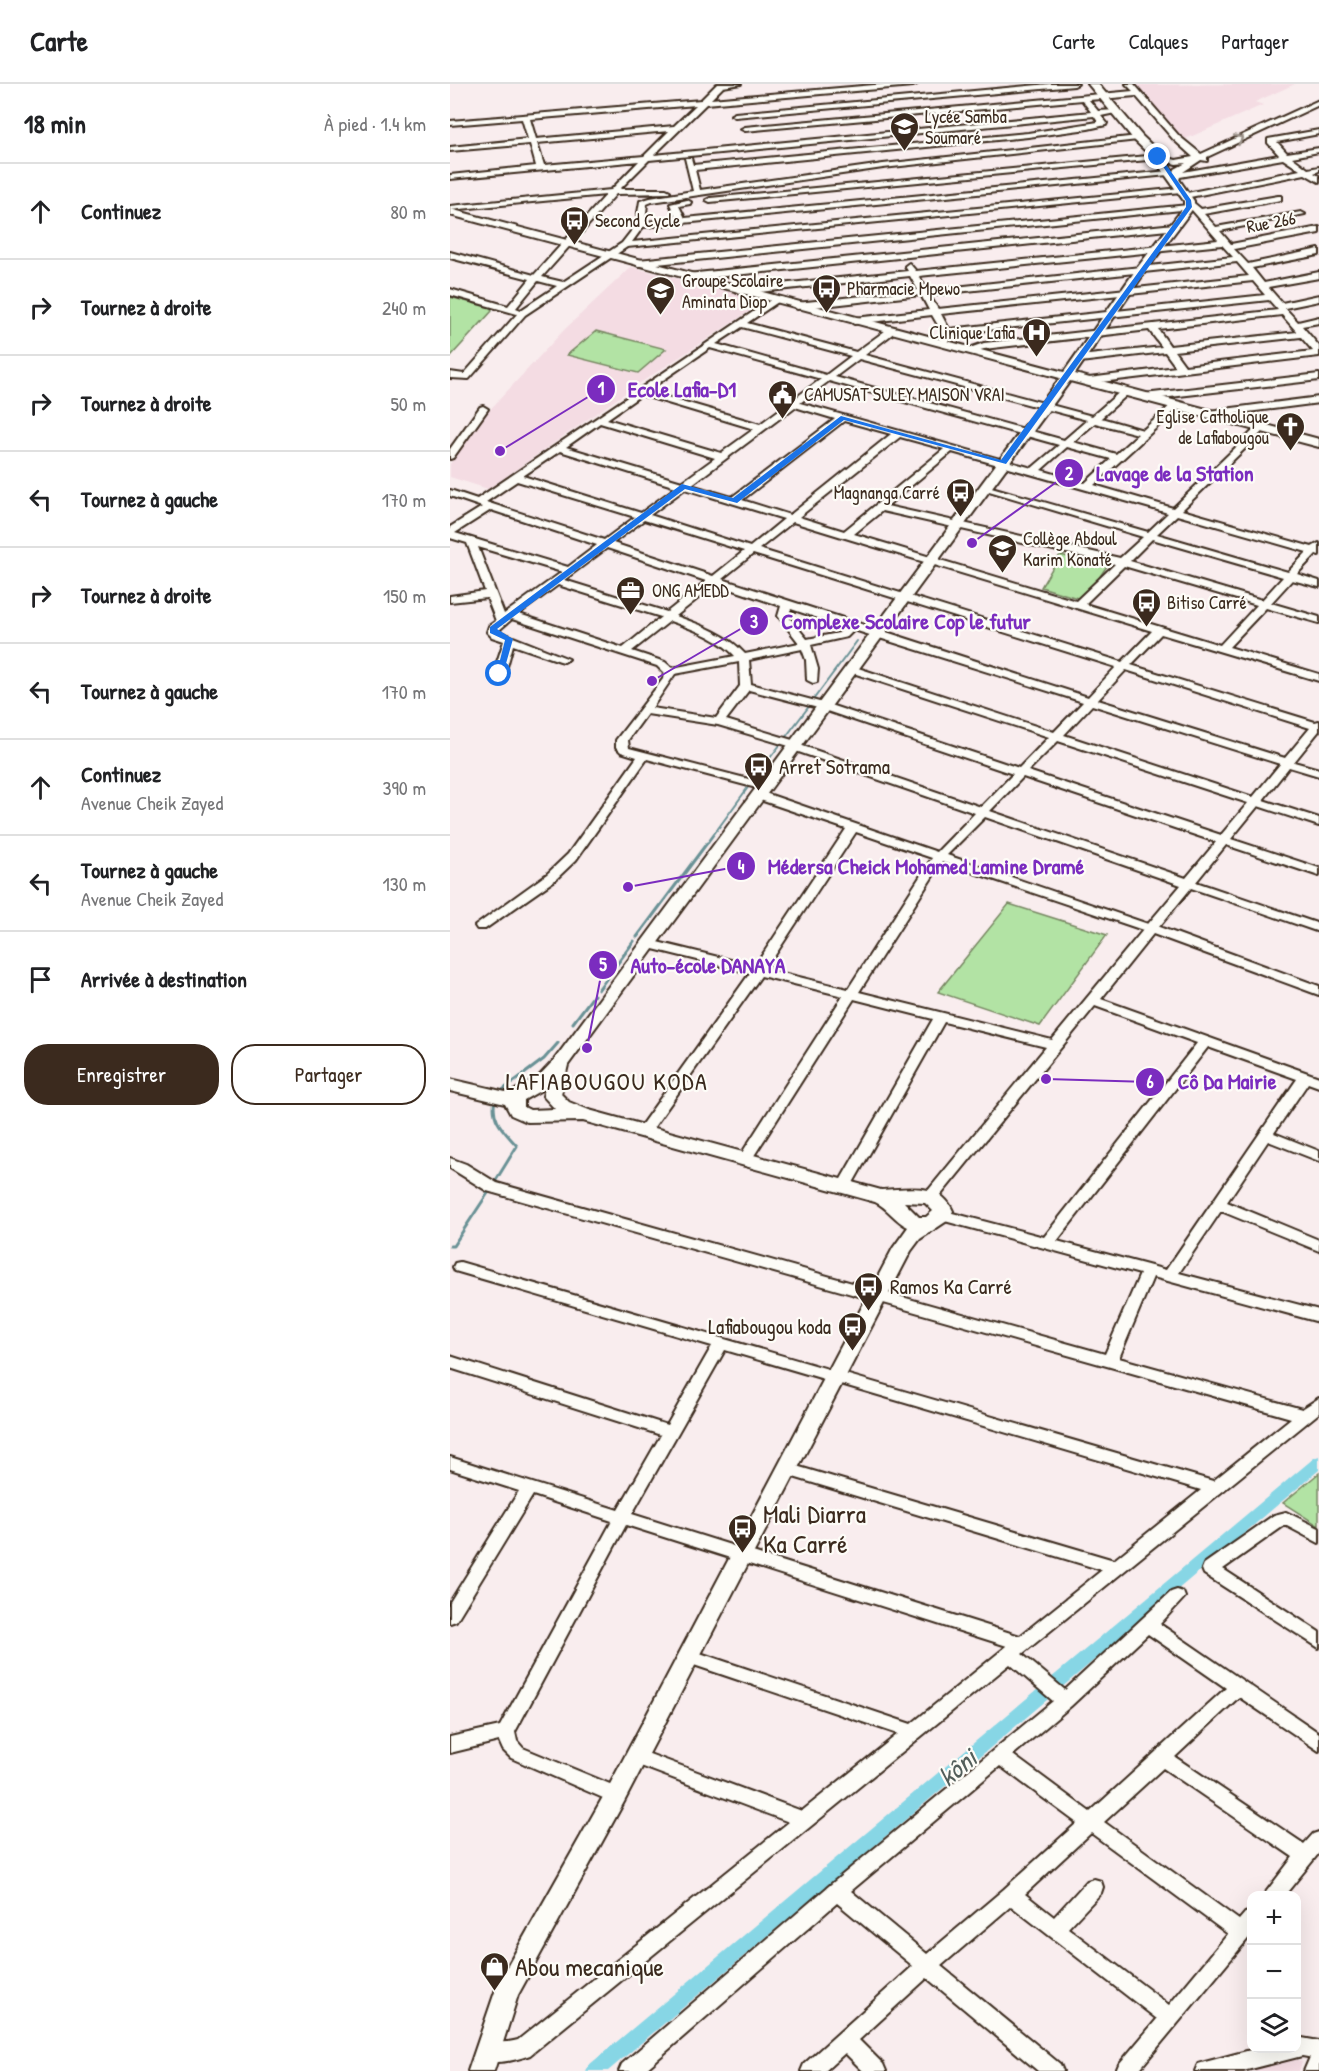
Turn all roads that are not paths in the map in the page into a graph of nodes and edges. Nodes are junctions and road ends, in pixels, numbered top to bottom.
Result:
1 (737, 84) edge
2 (811, 84) edge
3 (913, 84) edge
4 (1074, 84) edge
5 (1093, 84) edge
6 (1130, 84) edge
7 (721, 85) edge
8 (888, 86) junction
9 (1001, 87) edge
10 (816, 93) junction
11 (1139, 93) junction
12 (1104, 96) junction
13 (1084, 98) junction
14 (705, 100) junction
15 (731, 100) junction
16 (897, 100) junction
17 (1319, 102) edge
18 (1007, 105) junction
19 (825, 107) junction
20 (1116, 111) junction
21 (1096, 113) junction
22 (735, 115) junction
23 (906, 115) junction
24 (525, 116) junction
25 (834, 121) junction
26 (1017, 121) junction
27 (1319, 122) edge
28 (450, 123) edge
29 (674, 128) junction
30 (745, 129) junction
31 (916, 130) junction
32 (1319, 132) edge
33 (861, 135) junction
34 (1028, 135) junction
35 (1293, 136) junction
36 (1138, 138) junction
37 (533, 141) junction
38 (756, 145) junction
39 (927, 146) junction
40 (450, 149) edge
41 (1038, 149) junction
42 (871, 150) junction
43 (1319, 150) edge
44 (685, 152) junction
45 (1158, 157) junction
46 (1286, 157) junction
47 (645, 158) junction
48 (1199, 158) junction
49 (764, 160) junction
50 (936, 160) junction
51 (1231, 165) junction
52 (883, 166) junction
53 (541, 168) junction
54 (690, 168) junction
55 (1319, 169) edge
56 (1307, 172) junction
57 (821, 174) junction
58 (450, 177) edge
59 (948, 177) junction
60 (1319, 180) edge
61 (774, 181) junction
62 (1234, 186) junction
63 (1023, 188) junction
64 (829, 189) junction
65 (611, 192) junction
66 (697, 192) junction
67 (1183, 192) junction
68 (959, 194) junction
69 (1278, 198) dead end
70 (1256, 202) junction
71 (1034, 204) junction
72 (838, 206) junction
73 (450, 210) edge
74 (970, 211) junction
75 (1301, 214) dead end
76 (720, 218) junction
77 (883, 219) junction
78 (682, 221) junction
79 (1047, 222) junction
80 (848, 223) junction
81 (640, 225) junction
82 (1174, 227) junction
83 (801, 228) junction
84 (981, 228) junction
85 (1214, 230) junction
86 (1319, 230) edge
87 (728, 235) junction
88 (893, 237) junction
89 (1080, 237) junction
90 (564, 243) junction
91 (625, 245) junction
92 (810, 245) junction
93 (1227, 245) junction
94 (993, 246) junction
95 (1159, 247) junction
96 (766, 250) junction
97 (1319, 252) edge
98 (737, 253) junction
99 (1092, 254) junction
100 (450, 255) edge
101 (903, 255) junction
102 (608, 256) junction
103 (1051, 258) junction
104 (1239, 259) junction
105 (1286, 259) junction
106 (638, 263) junction
107 (818, 263) junction
108 (1294, 264) dead end
109 (1246, 267) junction
110 (775, 268) junction
111 (1141, 270) junction
112 (1302, 270) dead end
113 (913, 273) junction
114 (687, 277) junction
115 (536, 278) junction
116 (1064, 278) junction
117 (1255, 278) junction
118 (1316, 278) edge
119 (828, 282) junction
120 (1022, 282) junction
121 (563, 285) junction
122 (1262, 286) junction
123 (1172, 287) junction
124 (740, 291) junction
125 (450, 292) edge
126 (924, 292) junction
127 (1126, 292) junction
128 (1271, 297) junction
129 (1319, 298) edge
130 (775, 300) junction
131 (1035, 302) junction
132 (797, 306) junction
133 (1186, 306) junction
134 (510, 309) junction
135 (1282, 309) junction
136 (935, 312) junction
137 (522, 313) junction
138 (1111, 314) junction
139 (1319, 320) edge
140 (854, 321) junction
141 (1048, 321) junction
142 (1198, 321) junction
143 (741, 324) junction
144 (1296, 325) junction
145 (1151, 326) junction
146 (892, 330) junction
147 (1098, 332) junction
148 (1303, 334) junction
149 (945, 338) junction
150 (709, 345) junction
151 (1168, 349) junction
152 (1318, 349) edge
153 (969, 350) junction
154 (858, 355) junction
155 (1080, 359) junction
156 (1182, 369) junction
157 (1237, 374) junction
158 (450, 375) edge
159 (1066, 376) junction
160 (1319, 377) edge
161 (828, 378) junction
162 (1084, 381) junction
163 (640, 392) junction
164 (1125, 392) junction
165 (1143, 397) junction
166 (1319, 400) edge
167 (794, 404) junction
168 (1176, 405) junction
169 (1044, 406) junction
170 (483, 409) dead end
171 (1209, 414) junction
172 (843, 417) junction
173 (1094, 419) junction
174 (599, 420) junction
175 (762, 428) junction
176 (1261, 428) junction
177 (1024, 432) junction
178 (899, 433) junction
179 (1145, 433) junction
180 (1319, 443) edge
181 (1066, 444) junction
182 (559, 448) junction
183 (951, 448) junction
184 (450, 456) edge
185 (723, 457) junction
186 (1118, 458) junction
187 (1003, 463) junction
188 (1034, 471) junction
189 (516, 477) junction
190 (684, 486) junction
191 (1087, 486) junction
192 (984, 488) junction
193 (450, 493) edge
194 (734, 501) junction
195 (484, 504) junction
196 (879, 507) junction
197 (1175, 511) junction
198 (643, 517) junction
199 (792, 519) junction
200 (957, 525) junction
201 (450, 533) edge
202 (846, 535) junction
203 (1150, 536) junction
204 (471, 541) junction
205 (606, 545) junction
206 (1317, 549) edge
207 (752, 551) junction
208 (930, 560) junction
209 (1122, 562) junction
210 (571, 571) junction
211 (1290, 576) junction
212 (557, 581) junction
213 (712, 583) junction
214 (1319, 584) edge
215 (490, 594) junction
216 (902, 597) junction
217 (450, 599) edge
218 (1264, 604) junction
219 (1078, 605) junction
220 (786, 607) junction
221 (668, 617) junction
222 (507, 618) junction
223 (1319, 620) edge
224 (851, 627) junction
225 (1159, 630) junction
226 (877, 634) junction
227 (510, 639) junction
228 (805, 644) junction
229 (1222, 649) junction
230 (624, 652) junction
231 (742, 657) junction
232 (564, 660) dead end
233 (1124, 666) junction
234 (851, 669) junction
235 (670, 672) junction
236 (499, 674) dead end
237 (1319, 678) edge
238 (813, 680) dead end
239 (746, 686) junction
240 (1089, 702) junction
241 (823, 707) junction
242 (644, 710) junction
243 (719, 722) junction
244 (1318, 726) edge
245 (1056, 736) junction
246 (794, 746) junction
247 (644, 755) junction
248 (1288, 763) junction
249 (1020, 773) junction
250 (1319, 773) edge
251 (761, 791) junction
252 (1256, 801) junction
253 (982, 812) junction
254 (1319, 822) edge
255 (854, 828) junction
256 (1224, 840) junction
257 (939, 857) junction
258 (1319, 872) edge
259 (1188, 883) junction
260 (481, 926) dead end
261 (1319, 928) edge
262 (1151, 929) junction
263 (649, 944) junction
264 (758, 971) junction
265 (1319, 991) edge
266 (851, 994) junction
267 (1092, 1000) junction
268 (941, 1016) junction
269 (1205, 1041) junction
270 (1055, 1045) junction
271 (560, 1064) junction
272 (1312, 1079) edge
273 (450, 1085) edge
274 (520, 1096) junction
275 (552, 1096) junction
276 (540, 1115) junction
277 (583, 1115) junction
278 (644, 1131) junction
279 (1265, 1134) junction
280 (1319, 1156) edge
281 (745, 1159) junction
282 (450, 1163) edge
283 (844, 1186) junction
284 (927, 1196) junction
285 (881, 1197) junction
286 (1217, 1204) junction
287 (919, 1217) junction
288 (1047, 1244) junction
289 (1319, 1246) edge
290 (460, 1267) dead end
291 (1149, 1270) junction
292 (1169, 1276) junction
293 (878, 1296) junction
294 (1319, 1316) edge
295 (721, 1344) junction
296 (1110, 1361) junction
297 (450, 1362) edge
298 (835, 1377) junction
299 (1319, 1404) edge
300 (1305, 1416) junction
301 (670, 1432) junction
302 (450, 1463) edge
303 (786, 1469) junction
304 (529, 1488) junction
305 (1216, 1488) junction
306 (622, 1517) junction
307 (1319, 1536) edge
308 (741, 1555) junction
309 (1117, 1568) junction
310 (1177, 1597) dead end
311 (450, 1616) edge
312 (1147, 1624) junction
313 (1319, 1641) edge
314 (1016, 1649) junction
315 (688, 1656) junction
316 (1238, 1688) junction
317 (1062, 1698) junction
318 (506, 1732) junction
319 (913, 1732) junction
320 (1319, 1743) edge
321 (450, 1745) edge
322 (636, 1756) junction
323 (1000, 1756) junction
324 (1161, 1757) junction
325 (616, 1795) junction
326 (805, 1820) junction
327 (1089, 1823) junction
328 (1319, 1840) edge
329 (1306, 1856) junction
330 (1094, 1887) dead end
331 (837, 1891) junction
332 (1276, 1891) edge
333 (1011, 1895) junction
334 (1246, 1926) edge
335 (1055, 1929) junction
336 (928, 1965) junction
337 (1170, 2017) junction
338 (845, 2039) junction
339 (1319, 2050) edge
340 (484, 2062) edge
341 (1319, 2066) edge
342 (629, 2071) edge
343 (812, 2071) edge
344 (876, 2071) edge
345 (1053, 2071) edge
346 (1125, 2071) edge
347 (1205, 2071) edge
348 (1317, 2071) edge

1 - 7 street
2 - 10 street
3 - 8 street
4 - 9 street
5 - 12 street
6 - 11 street
7 - 14 street
8 - 10 street
8 - 16 street
9 - 16 street
9 - 18 street
10 - 15 street
10 - 19 street
11 - 12 street
11 - 48 street
12 - 13 street
12 - 20 street
13 - 18 street
13 - 21 street
14 - 15 street
14 - 24 street
14 - 29 street
15 - 22 street
16 - 19 street
16 - 23 street
48 -> 17 street
18 - 23 street
18 - 26 street
19 - 22 street
19 - 25 street
20 - 21 street
20 - 36 street
21 - 26 street
21 - 34 street
22 - 30 street
23 - 25 street
23 - 31 street
24 - 28 street
24 - 37 street
25 - 30 street
26 - 31 street
26 - 34 street
27 - 35 street
29 - 37 street
29 - 47 street
30 - 38 street
31 - 33 street
31 - 39 street
32 - 35 street
33 - 38 street
33 - 42 street
34 - 39 street
34 - 41 street
35 - 46 street
36 - 41 street
36 - 45 street
37 - 40 street
37 - 53 street
38 - 44 street
38 - 49 street
39 - 42 street
39 - 50 street
41 - 50 street
42 - 49 street
42 - 52 street
43 - 46 street
44 - 47 street
44 - 54 street
45 - 48 street
45 - 59 street
45 - 67 street
46 - 51 street
46 - 56 street
47 - 53 street
47 - 65 street
48 - 51 street
48 - 67 street
49 - 54 street
49 - 61 street
50 - 52 street
50 - 59 street
51 - 67 street
52 - 57 street
53 - 58 street
54 - 66 street
55 - 56 street
56 - 60 street
56 - 62 street
57 - 61 street
57 - 64 street
59 - 64 street
59 - 68 street
61 - 66 street
62 - 67 street
62 - 70 street
63 - 67 street
63 - 68 street
63 - 71 street
64 - 72 street
64 - 78 street
65 - 66 street
65 - 73 street
65 - 90 street
66 - 81 street
67 - 70 street
67 - 71 street
67 - 79 street
67 - 82 street
67 - 85 street
68 - 72 street
68 - 74 street
69 - 70 street
71 - 74 street
71 - 79 street
72 - 76 street
72 - 80 street
73 - 90 street
74 - 77 street
74 - 84 street
75 - 85 street
76 - 78 street
76 - 87 street
77 - 80 street
77 - 88 street
78 - 81 street
79 - 84 street
80 - 83 street
81 - 91 street
82 - 89 street
82 - 95 street
83 - 87 street
83 - 92 street
84 - 88 street
84 - 94 street
85 - 93 street
86 - 93 street, Rue 266
87 - 91 street
87 - 98 street
88 - 92 street
88 - 101 street
89 - 94 street
89 - 99 street
90 - 102 street
90 - 115 street
91 - 102 street
92 - 96 street
93 - 95 street, Rue 266
93 - 104 street
94 - 101 street
95 - 99 street, Rue 266
95 - 111 street
96 - 98 street
96 - 110 street
97 - 105 street
98 - 106 street
99 - 103 street, Rue 266
100 - 115 street
101 - 107 street
101 - 113 street
102 - 106 street
102 - 121 street
103 - 113 street, Rue 266
103 - 116 street
104 - 109 street
104 - 111 street
105 - 108 street
105 - 109 street
106 - 114 street
107 - 110 street
107 - 119 street
109 - 117 street
110 - 114 street
111 - 116 street
111 - 127 street
112 - 118 street
113 - 119 street, Rue 266
113 - 126 street
114 - 124 street
115 - 121 street
115 - 134 street
116 - 120 street
117 - 122 street
117 - 123 street
118 - 122 street
119 - 124 street, Rue 266
120 - 126 street
120 - 131 street
121 - 137 street
122 - 128 street
123 - 127 street
123 - 133 street
124 - 130 street
125 - 134 street
126 - 132 street
126 - 136 street
127 - 131 street
127 - 138 street
128 - 133 street
128 - 135 street
129 - 135 street
130 - 132 street
130 - 143 street
131 - 136 street
131 - 141 street
132 - 140 street
133 - 138 street
133 - 142 street
134 - 137 street
135 - 142 street
135 - 144 street
136 - 140 street
136 - 149 street
137 - 158 street
138 - 141 street
138 - 147 street
139 - 144 street
140 - 146 street
141 - 149 street
142 - 145 street
143 - 150 street
143 - 154 street
144 - 148 street
145 - 147 street
145 - 151 street
146 - 149 street
146 - 154 street
147 - 153 street
147 - 155 street
148 - 151 street
148 - 152 street
149 - 153 street
150 - 161 street
150 - 163 street
151 - 155 street
151 - 156 street
152 - 157 street
153 - 159 street
154 - 161 street
154 - 169 street
155 - 159 street
156 - 157 street
156 - 162 street
157 - 160 street
157 - 165 street
159 - 162 street
159 - 169 street
161 - 167 street
161 - 177 street
162 - 164 street
163 - 174 street
163 - 175 street
164 - 165 street
164 - 173 street
165 - 168 street
166 - 171 street
167 - 172 street
167 - 175 street
168 - 171 street
168 - 179 street
169 - 173 street
169 - 177 street
170 - 184 street
171 - 176 street
172 - 178 street
172 - 194 street
173 - 179 street
173 - 181 street
174 - 182 street
174 - 185 street
175 - 185 street
176 - 180 street
176 - 197 street
177 - 181 street
177 - 187 street
178 - 183 street
178 - 199 street
179 - 186 street
181 - 186 street
181 - 188 street
182 - 189 street
182 - 190 street
183 - 187 street
183 - 196 street
185 - 190 street
186 - 191 street
187 - 188 street
187 - 192 street
188 - 191 street
189 - 195 street
189 - 198 street
190 - 194 street
190 - 198 street
191 - 197 street
192 - 200 street
192 - 203 street
193 - 195 street
194 - 199 street
195 - 201 street
195 - 205 street
196 - 200 street
196 - 202 street
197 - 203 street
197 - 206 street
198 - 205 street
198 - 207 street
199 - 202 street
199 - 207 street
200 - 208 street
200 - 209 street
201 - 204 street
202 - 208 street
203 - 209 street
203 - 211 street
204 - 210 street
204 - 215 street
205 - 210 street
205 - 213 street
206 - 211 street
207 - 213 street
207 - 216 street
208 - 216 street
208 - 219 street
209 - 218 street
209 - 219 street
210 - 212 street
211 - 214 street
211 - 218 street
212 - 221 street
212 - 222 street
213 - 220 street
213 - 221 street
215 - 217 street
215 - 222 street
216 - 226 street
216 - 233 street
218 - 223 street
218 - 229 street
219 - 225 street
220 - 224 street
220 - 228 street
221 - 230 street
221 - 231 street
222 - 227 street
222 - 230 street
224 - 226 street
224 - 228 street
225 - 229 street
225 - 233 street
226 - 234 street
226 - 240 street
227 - 232 street
227 - 236 street
228 - 231 street
228 - 238 street
229 - 237 street
230 - 235 street
231 - 235 street
231 - 239 street
233 - 240 street
233 - 244 street
234 - 241 street
234 - 245 street
235 - 242 street
239 - 241 street
239 - 243 street
240 - 245 street
240 - 248 street
241 - 246 street
241 - 249 street
242 - 243 street
242 - 247 street
243 - 246 street
244 - 248 street
245 - 249 street
245 - 252 street
246 - 251 street
246 - 253 street
247 - 251 street
247 - 260 street
248 - 250 street
248 - 252 street
249 - 253 street
249 - 256 street
251 - 255 street
251 - 263 street
252 - 254 street
252 - 256 street
253 - 257 street
253 - 259 street
255 - 257 street
255 - 264 street
256 - 258 street
256 - 259 street
257 - 262 street
257 - 266 street
259 - 261 street
259 - 262 street
262 - 265 street
262 - 267 street
263 - 264 street
263 - 271 street
264 - 266 street
264 - 278 street
266 - 268 street
266 - 281 street
267 - 269 street
267 - 270 street
268 - 270 street
268 - 283 street
269 - 272 street
269 - 288 street
270 - 284 street
271 - 274 street
271 - 275 street
272 - 279 street
273 - 274 street
274 - 275 street
274 - 276 street
275 - 276 street
275 - 277 street
276 - 277 street
277 - 278 street
278 - 281 street
279 - 280 street
279 - 286 street
281 - 283 street
282 - 293 street
283 - 285 street
284 - 285 street
284 - 287 street
284 - 287 street
285 - 287 street
286 - 289 street
286 - 292 street
287 - 288 street
287 - 293 street
288 - 291 street
290 - 295 street
291 - 292 street
291 - 296 street
292 - 294 street
293 - 296 street
293 - 298 street
295 - 298 street
295 - 301 street
296 - 300 street
297 - 301 street
298 - 303 street
298 - 305 street
299 - 300 street
300 - 305 street
301 - 306 street
302 - 304 street
303 - 308 street
303 - 309 street
304 - 306 street
304 - 311 street
305 - 309 street
306 - 308 street
306 - 318 street
307 - 313 street
308 - 314 street
308 - 315 street
309 - 314 street
310 - 312 street
312 - 316 street
312 - 317 street
314 - 317 street
314 - 319 street
315 - 319 street
315 - 322 street
316 - 320 street
316 - 324 street
317 - 323 street
318 - 321 street
318 - 325 street
319 - 326 street
322 - 325 street
322 - 326 street
323 - 327 street
323 - 331 street
324 - 327 street
324 - 329 street
325 - 340 street
326 - 340 street
327 - 333 street
327 - 334 street
328 - 329 street
329 - 332 street
330 - 335 street
331 - 336 street
331 - 342 street
333 - 335 street
333 - 336 street
334 - 337 street
335 - 337 street
336 - 338 street
336 - 345 street
337 - 346 street
338 - 343 street
338 - 344 street
339 - 347 street
341 - 348 street

